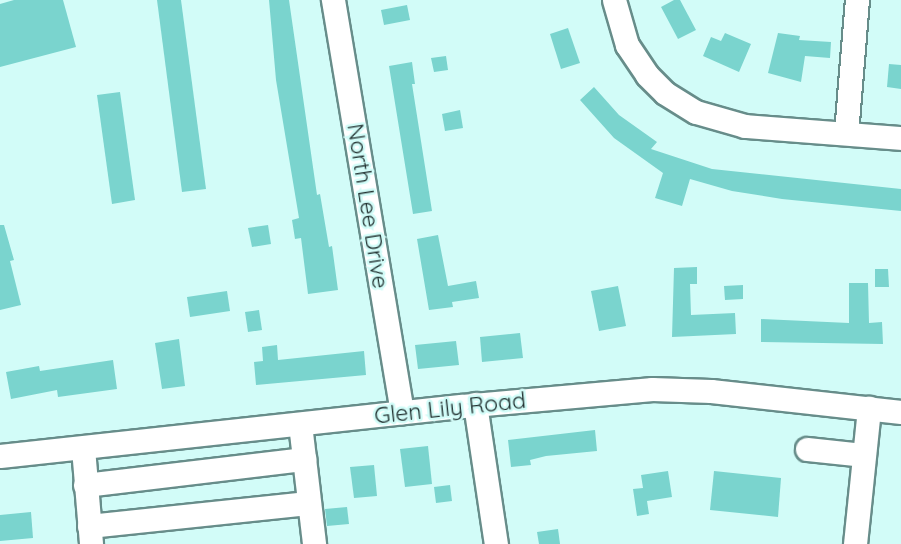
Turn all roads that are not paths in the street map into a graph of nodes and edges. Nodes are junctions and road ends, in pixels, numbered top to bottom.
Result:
1 (333, 0) edge
2 (614, 0) edge
3 (857, 0) edge
4 (846, 133) junction
5 (901, 138) edge
6 (475, 404) junction
7 (869, 408) junction
8 (402, 412) junction
9 (901, 412) edge
10 (300, 424) junction
11 (83, 448) junction
12 (807, 449) dead end
13 (1, 452) edge
14 (863, 455) junction
15 (304, 458) junction
16 (85, 485) junction
17 (308, 503) junction
18 (90, 535) edge
19 (307, 544) edge
20 (314, 544) edge
21 (496, 544) edge
22 (855, 544) edge

1 - 8 street, North Lee Drive
2 - 4 street
3 - 4 street
4 - 5 street
6 - 7 street, Glen Lily Road
6 - 8 street, Glen Lily Road
6 - 21 street
7 - 9 street, Glen Lily Road
7 - 14 street
8 - 10 street, Glen Lily Road
10 - 11 street, Glen Lily Road
10 - 15 street
11 - 13 street, Glen Lily Road
11 - 16 street
12 - 14 street
14 - 22 street
15 - 16 street
15 - 17 street
16 - 18 street
17 - 18 street
17 - 20 street
19 - 20 street

